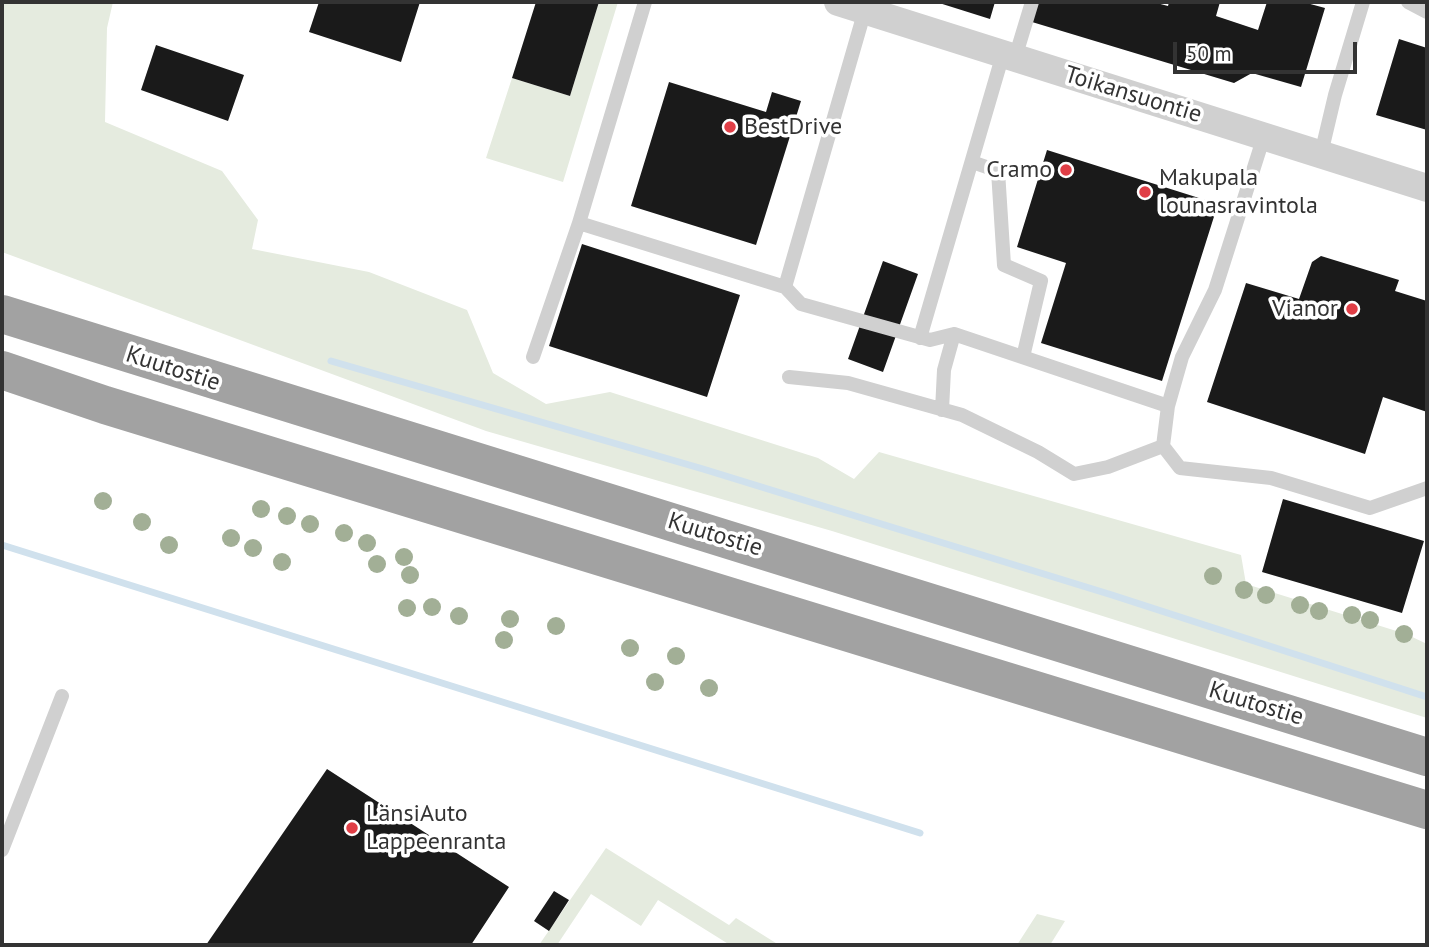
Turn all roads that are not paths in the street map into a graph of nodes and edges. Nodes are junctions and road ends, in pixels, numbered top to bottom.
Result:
1 (645, 2) edge
2 (838, 2) edge
3 (1032, 2) edge
4 (1363, 2) edge
5 (1408, 2) edge
6 (865, 10) junction
7 (1427, 12) edge
8 (1009, 56) junction
9 (1264, 136) junction
10 (1321, 154) junction
11 (972, 162) junction
12 (1427, 188) edge
13 (579, 223) junction
14 (785, 286) junction
15 (2, 314) edge
16 (954, 334) junction
17 (920, 338) junction
18 (533, 357) dead end
19 (1023, 357) junction
20 (2, 370) edge
21 (789, 377) dead end
22 (1168, 406) junction
23 (942, 410) junction
24 (1163, 446) junction
25 (1427, 488) edge
26 (62, 696) dead end
27 (1427, 757) edge
28 (1427, 810) edge
29 (2, 850) edge

1 - 13 lane
2 - 6 street, Toikansuontie
3 - 8 lane
4 - 10 lane
5 - 7 lane
6 - 8 street, Toikansuontie
6 - 14 lane
8 - 9 street, Toikansuontie
8 - 11 lane
9 - 10 street, Toikansuontie
9 - 22 lane
10 - 12 street, Toikansuontie
11 - 17 lane
11 - 19 lane
13 - 14 lane
13 - 18 lane
14 - 17 lane
15 - 27 highway, Kuutostie
16 - 17 lane
16 - 19 lane
16 - 23 lane
19 - 22 lane
20 - 28 highway, Kuutostie
21 - 23 lane
22 - 24 lane
23 - 24 lane
24 - 25 lane
26 - 29 lane

